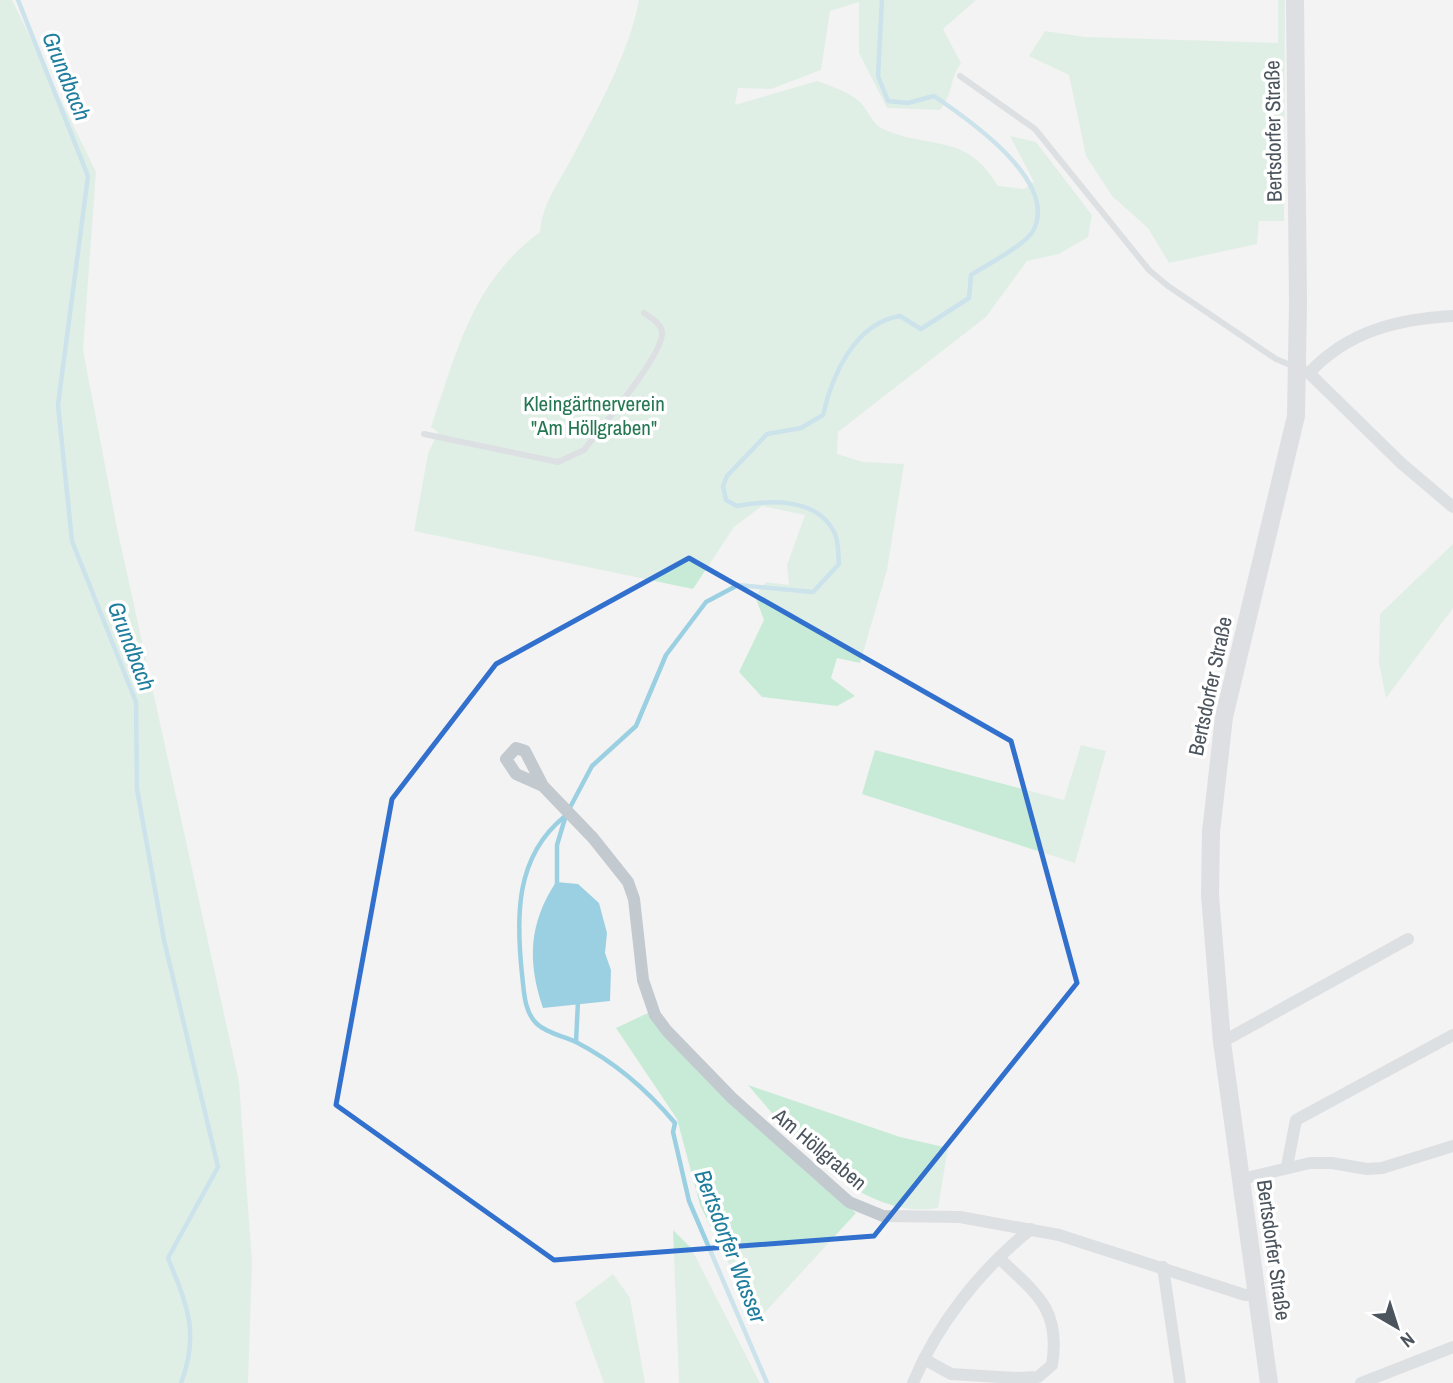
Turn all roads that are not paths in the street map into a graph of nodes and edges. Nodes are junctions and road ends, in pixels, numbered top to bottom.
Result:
1 (1294, 0) edge
2 (960, 76) dead end
3 (644, 313) dead end
4 (1453, 316) edge
5 (1303, 371) junction
6 (424, 434) dead end
7 (1453, 507) edge
8 (543, 786) dead end
9 (1408, 939) dead end
10 (1453, 1035) edge
11 (1222, 1042) junction
12 (1453, 1146) edge
13 (1287, 1166) junction
14 (1242, 1179) junction
15 (1031, 1228) junction
16 (1000, 1259) junction
17 (1163, 1267) junction
18 (1258, 1294) junction
19 (1453, 1347) edge
20 (924, 1359) junction
21 (913, 1383) edge
22 (1180, 1383) edge
23 (1269, 1383) edge
24 (1361, 1383) edge

1 - 5 main road, Bertsdorfer Straße
2 - 5 lane
3 - 6 lane
4 - 5 street
5 - 7 street
5 - 11 main road, Bertsdorfer Straße
8 - 15 street, Am Höllgraben
9 - 11 street
10 - 13 street, Bertsdorfer Straße
11 - 14 main road, Bertsdorfer Straße
12 - 13 street
13 - 14 street
14 - 18 main road, Bertsdorfer Straße
15 - 16 street
15 - 17 street, Am Höllgraben
16 - 20 street
16 - 20 street
17 - 18 street, Am Höllgraben
17 - 22 street
18 - 23 main road, Bertsdorfer Straße
19 - 24 street
20 - 21 street

